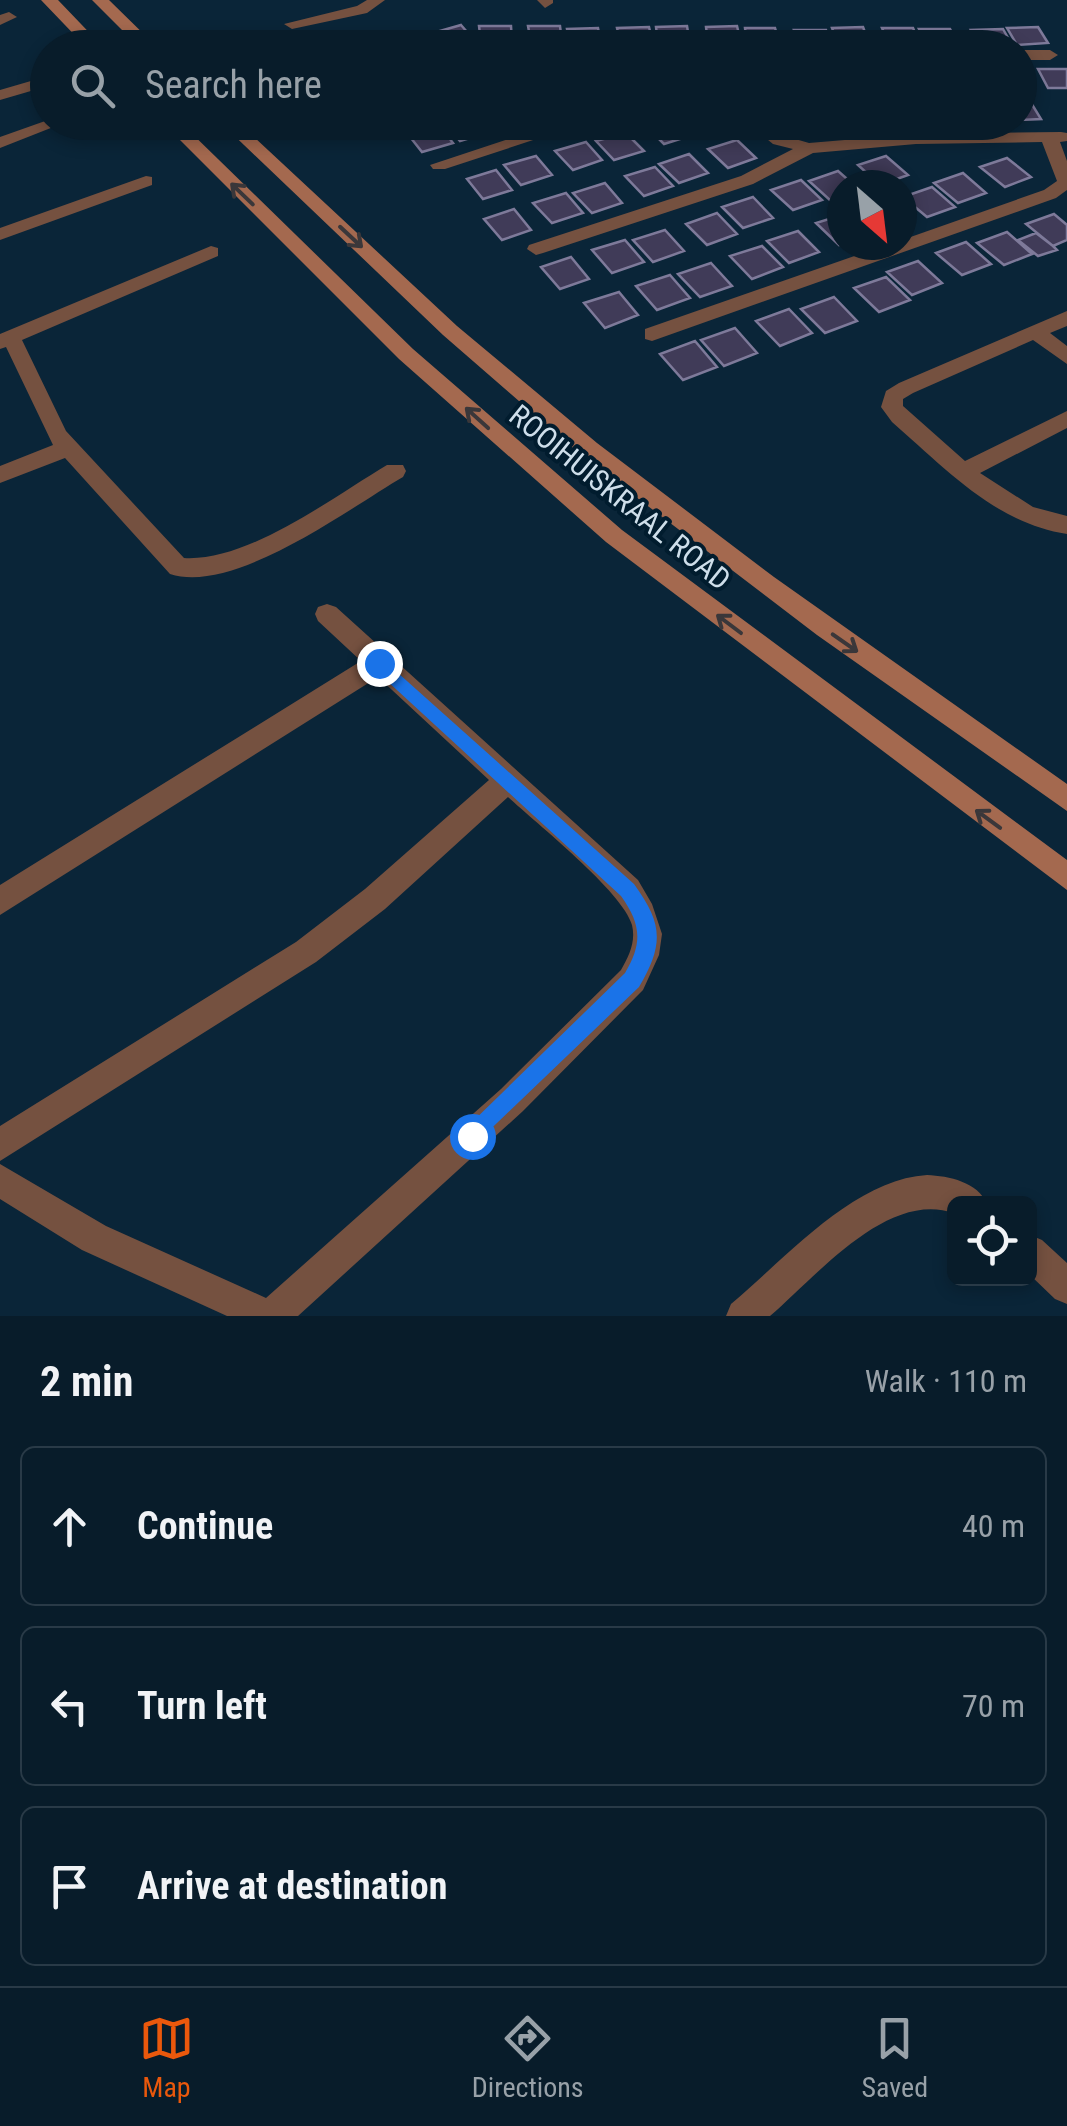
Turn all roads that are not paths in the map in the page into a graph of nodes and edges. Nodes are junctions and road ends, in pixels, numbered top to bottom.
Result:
1 (49, 0) edge
2 (100, 0) edge
3 (377, 0) edge
4 (292, 24) dead end
5 (78, 30) edge
6 (131, 30) edge
7 (1037, 55) edge
8 (1050, 55) dead end
9 (30, 86) edge
10 (0, 96) edge
11 (30, 132) edge
12 (1058, 137) edge
13 (188, 140) edge
14 (247, 140) edge
15 (521, 140) edge
16 (779, 140) edge
17 (904, 140) edge
18 (0, 142) edge
19 (809, 148) junction
20 (439, 165) dead end
21 (146, 182) dead end
22 (0, 234) edge
23 (536, 249) dead end
24 (212, 252) dead end
25 (1067, 318) edge
26 (1036, 332) junction
27 (652, 334) dead end
28 (5, 339) edge
29 (1067, 357) edge
30 (1067, 418) edge
31 (67, 448) junction
32 (395, 471) dead end
33 (966, 471) junction
34 (0, 475) edge
35 (1067, 525) edge
36 (327, 614) dead end
37 (379, 663) junction
38 (508, 780) junction
39 (1067, 799) edge
40 (1067, 877) edge
41 (0, 901) edge
42 (0, 1145) edge
43 (0, 1180) edge
44 (952, 1196) edge
45 (1037, 1259) edge
46 (1067, 1287) edge
47 (269, 1316) edge
48 (743, 1316) edge

1 - 5 main road
2 - 6 main road
3 - 4 street
7 - 8 street
9 - 10 street
11 - 18 street
12 - 27 street
40 -> 13 main road, ROOIHUISKRAAL ROAD
14 -> 39 main road, ROOIHUISKRAAL ROAD
15 - 20 street
16 - 19 street
17 - 19 street
19 - 23 street
21 - 22 street
24 - 28 street
25 - 26 street
26 - 29 street
26 - 33 street
28 - 31 street
30 - 33 street
31 - 32 street
31 - 34 street
33 - 35 street
36 - 37 street
37 - 38 street
37 - 41 street
38 - 42 street
38 - 47 street
43 - 47 street
44 - 48 street
45 - 46 street

